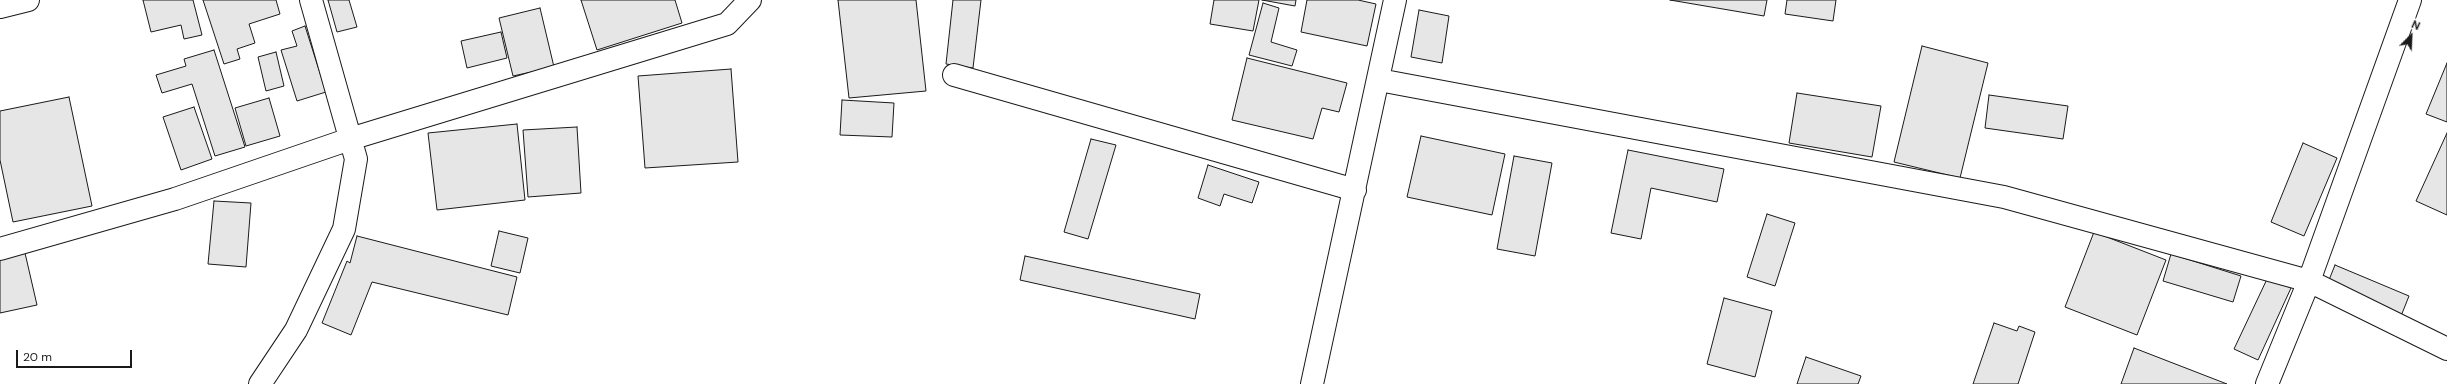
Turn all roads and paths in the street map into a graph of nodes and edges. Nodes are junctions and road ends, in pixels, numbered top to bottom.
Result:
1 (28, 0) edge
2 (311, 0) edge
3 (750, 0) edge
4 (1395, 0) edge
5 (2410, 0) edge
6 (0, 7) edge
7 (954, 75) dead end
8 (1379, 80) junction
9 (350, 138) junction
10 (1355, 190) junction
11 (0, 249) edge
12 (2309, 281) junction
13 (2447, 349) edge
14 (260, 384) edge
15 (1312, 384) edge
16 (2267, 384) edge

1 - 6 street
2 - 9 street
3 - 9 street
4 - 8 street
5 - 12 street
7 - 10 street
8 - 10 street
8 - 12 street
9 - 11 street
9 - 14 street
10 - 15 street
12 - 13 street
12 - 16 street

